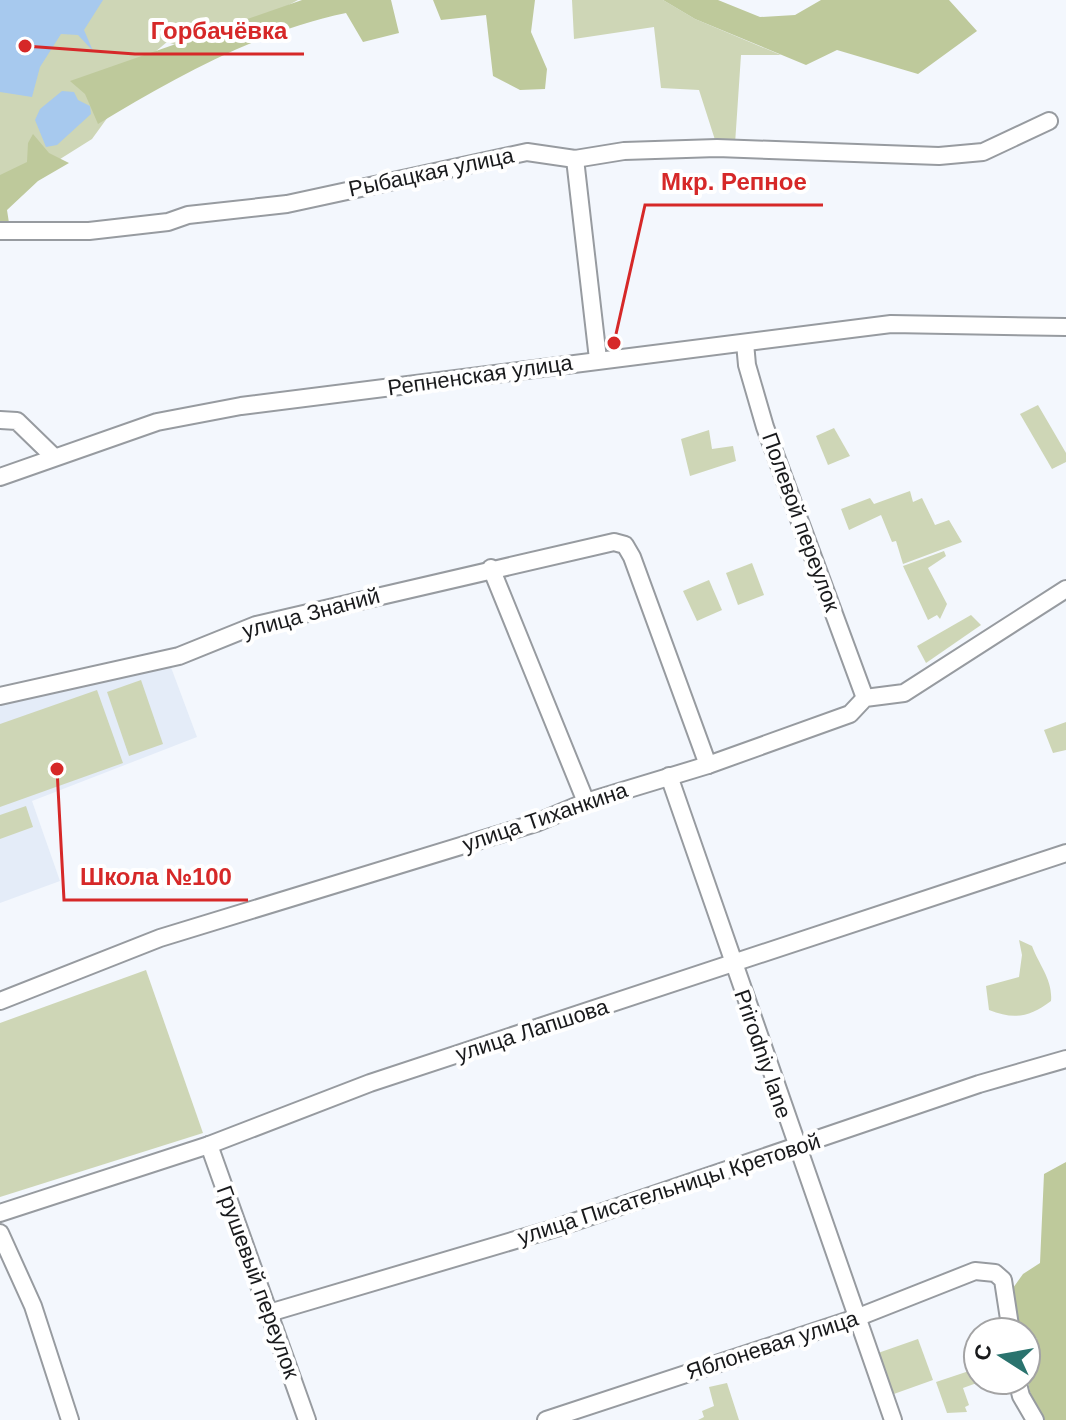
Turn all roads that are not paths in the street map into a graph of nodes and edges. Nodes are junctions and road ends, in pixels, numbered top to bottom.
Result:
1 (1049, 121) dead end
2 (575, 159) junction
3 (0, 231) edge
4 (1066, 327) edge
5 (745, 343) junction
6 (598, 359) junction
7 (0, 420) edge
8 (53, 456) junction
9 (0, 477) edge
10 (491, 568) junction
11 (1066, 589) edge
12 (0, 696) edge
13 (865, 698) junction
14 (708, 765) junction
15 (669, 776) junction
16 (586, 802) junction
17 (1066, 853) edge
18 (732, 965) junction
19 (0, 1001) edge
20 (1066, 1059) edge
21 (209, 1145) junction
22 (796, 1148) junction
23 (0, 1213) edge
24 (0, 1233) edge
25 (269, 1313) junction
26 (1010, 1316) edge
27 (856, 1318) junction
28 (1021, 1396) edge
29 (70, 1420) edge
30 (307, 1420) edge
31 (546, 1420) edge
32 (893, 1420) edge
33 (1035, 1420) edge

1 - 2 street, Рыбацкая улица
2 - 3 street, Рыбацкая улица
2 - 6 street
4 - 5 street, Репненская улица
5 - 6 street, Репненская улица
5 - 13 street, Полевой переулок
6 - 8 street, Репненская улица
7 - 8 street
8 - 9 street, Репненская улица
10 - 12 street, улица Знаний
10 - 14 street, улица Знаний
10 - 16 street
11 - 13 street, улица Тиханкина
13 - 14 street, улица Тиханкина
14 - 15 street, улица Тиханкина
15 - 16 street, улица Тиханкина
15 - 18 street, Prirodniy lane
16 - 19 street, улица Тиханкина
17 - 18 street, улица Лапшова
18 - 21 street, улица Лапшова
18 - 22 street, Prirodniy lane
20 - 22 street, улица Писательницы Кретовой
21 - 23 street, улица Лапшова
21 - 25 street, Грушевый переулок
22 - 25 street, улица Писательницы Кретовой
22 - 27 street, Prirodniy lane
24 - 29 street
25 - 30 street, Грушевый переулок
26 - 27 street, Яблоневая улица
27 - 31 street, Яблоневая улица
27 - 32 street, Prirodniy lane
28 - 33 street

